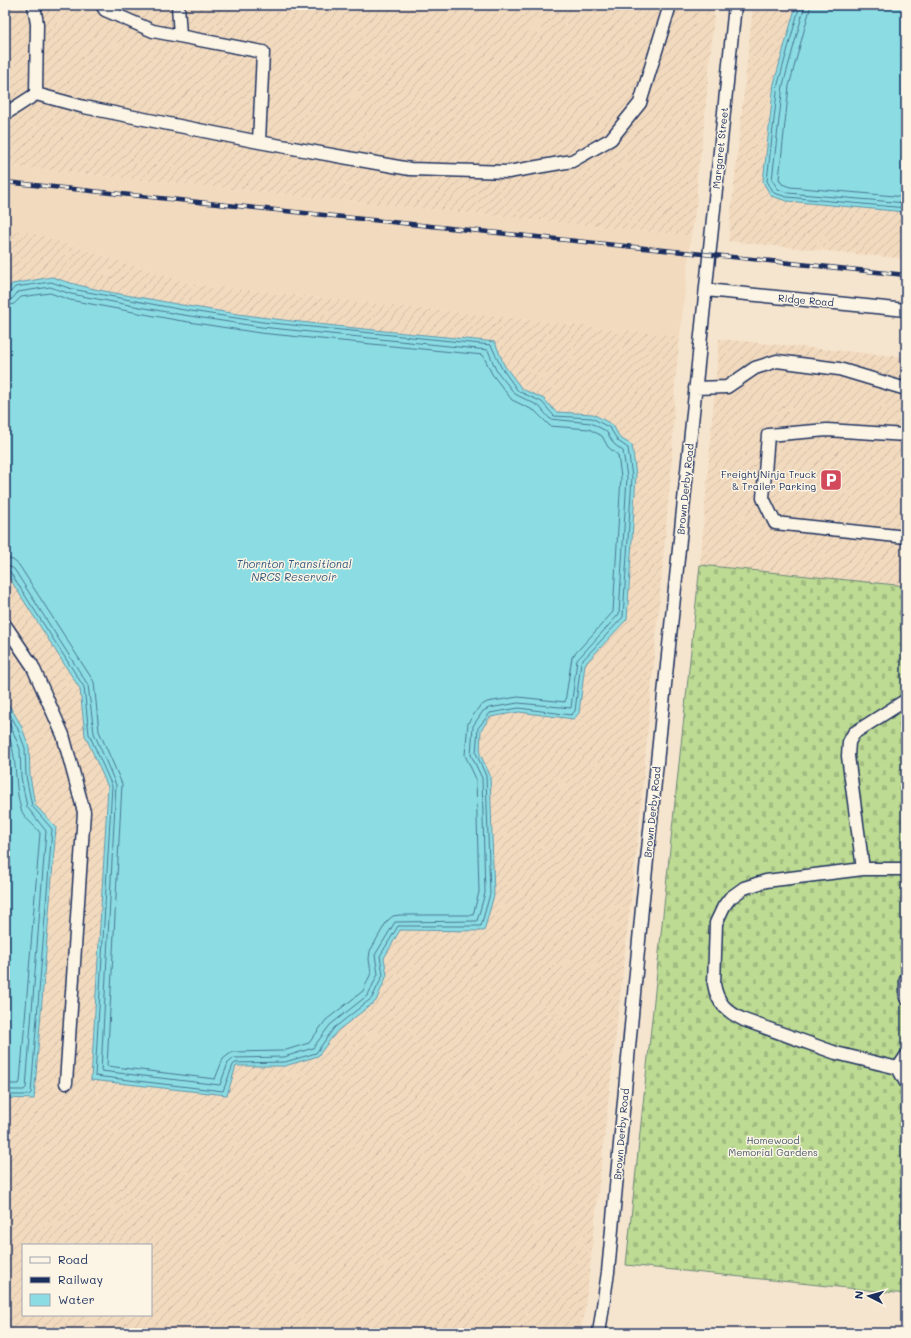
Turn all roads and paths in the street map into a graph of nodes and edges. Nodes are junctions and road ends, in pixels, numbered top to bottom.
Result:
1 (34, 5) edge
2 (102, 5) edge
3 (178, 5) edge
4 (670, 5) edge
5 (735, 5) edge
6 (180, 36) junction
7 (36, 94) junction
8 (5, 114) edge
9 (259, 142) junction
10 (706, 290) junction
11 (906, 310) edge
12 (695, 388) junction
13 (906, 389) edge
14 (906, 435) edge
15 (906, 537) edge
16 (5, 625) edge
17 (906, 700) edge
18 (906, 869) edge
19 (863, 870) junction
20 (906, 979) edge
21 (906, 998) edge
22 (906, 1056) edge
23 (902, 1069) edge
24 (66, 1083) dead end
25 (906, 1083) edge
26 (599, 1333) edge

1 - 7 street
2 - 6 street
3 - 6 street
4 - 9 street
5 - 10 street, Margaret Street
6 - 9 street
7 - 8 street
7 - 9 street
10 - 11 street, Ridge Road
10 - 12 street, Brown Derby Road
12 - 13 street
12 - 26 street, Brown Derby Road
14 - 15 street
16 - 24 street
17 - 19 street
18 - 19 street
19 - 23 street
20 - 21 street
22 - 23 street
23 - 25 street

